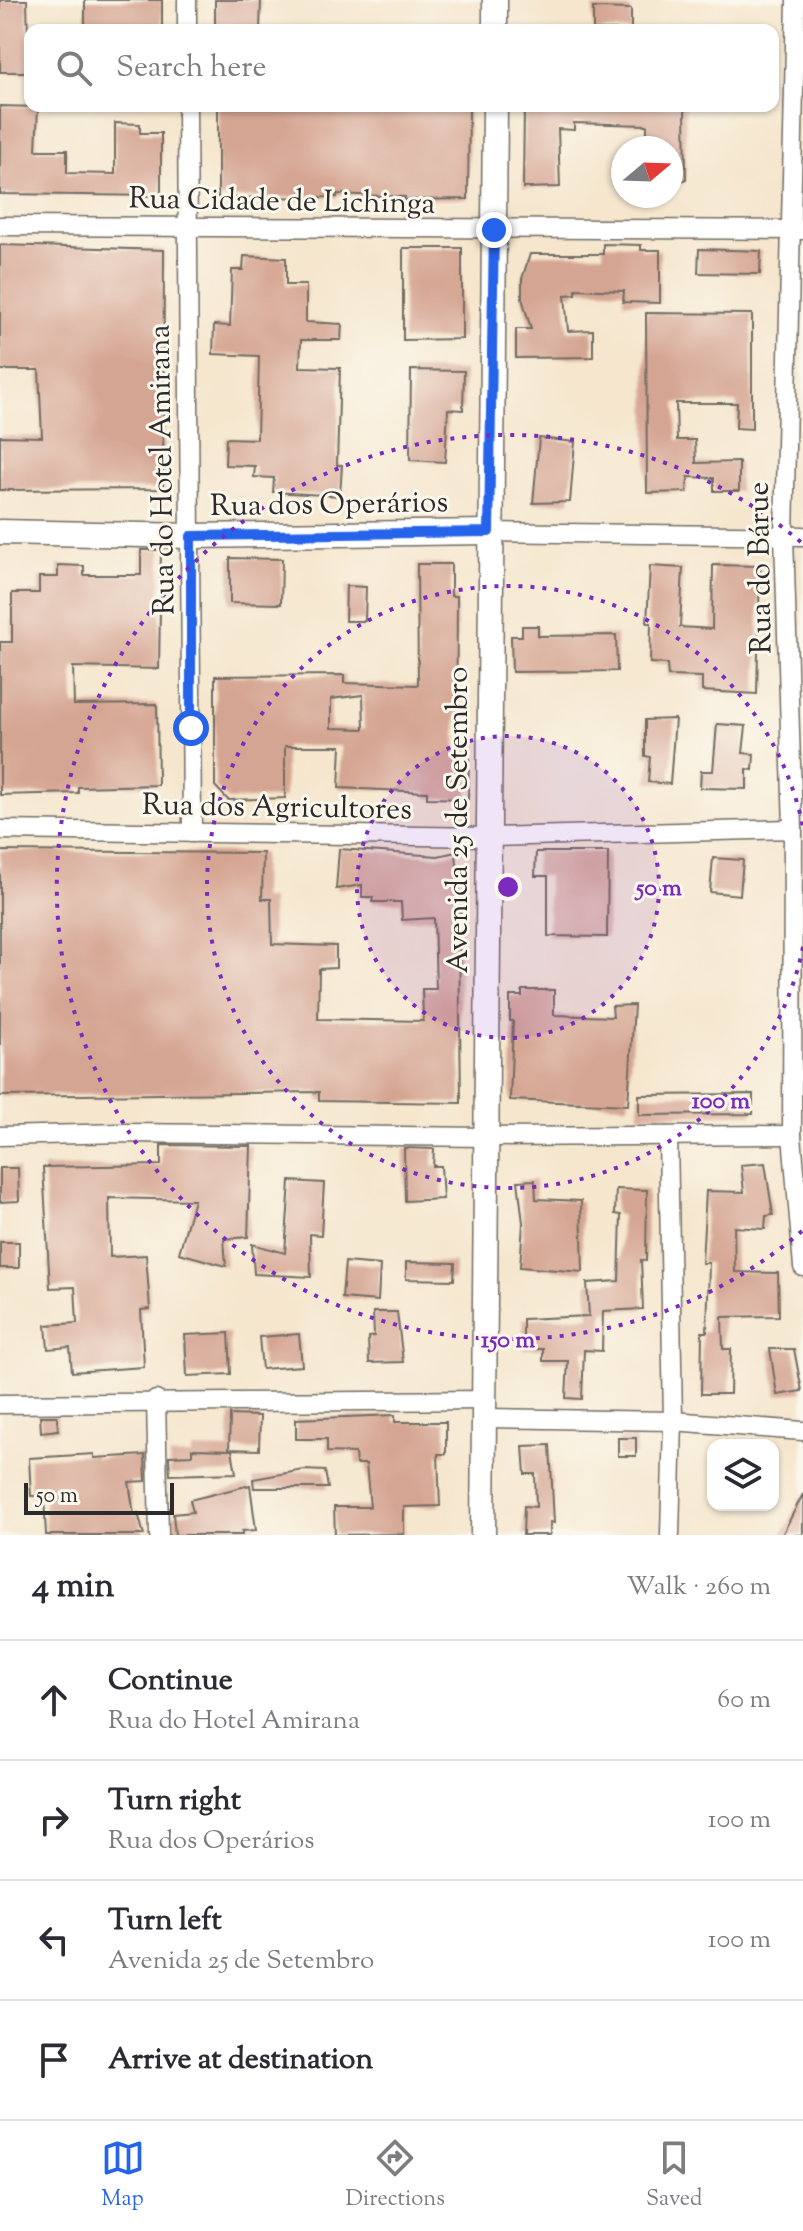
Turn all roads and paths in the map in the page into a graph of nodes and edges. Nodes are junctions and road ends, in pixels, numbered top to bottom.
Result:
1 (187, 0) edge
2 (495, 0) edge
3 (796, 0) edge
4 (187, 24) edge
5 (495, 24) edge
6 (187, 112) edge
7 (495, 112) edge
8 (0, 226) edge
9 (187, 226) junction
10 (494, 230) junction
11 (798, 230) edge
12 (0, 532) edge
13 (489, 532) junction
14 (191, 536) junction
15 (784, 536) junction
16 (803, 536) edge
17 (793, 829) junction
18 (0, 830) edge
19 (192, 833) junction
20 (490, 837) junction
21 (792, 1135) junction
22 (0, 1136) edge
23 (668, 1136) junction
24 (487, 1137) junction
25 (803, 1267) edge
26 (156, 1400) junction
27 (0, 1404) edge
28 (485, 1409) junction
29 (673, 1421) junction
30 (803, 1431) edge
31 (159, 1535) edge
32 (483, 1535) edge
33 (670, 1535) edge

1 - 4 street
2 - 5 street
3 - 11 street, Rua do Bárue
6 - 9 street, Rua do Hotel Amirana
7 - 10 street, Avenida 25 de Setembro
8 - 9 street, Rua Cidade de Lichinga
9 - 10 street, Rua Cidade de Lichinga
9 - 14 street, Rua do Hotel Amirana
10 - 11 street, Rua Cidade de Lichinga
10 - 13 street, Avenida 25 de Setembro
11 - 15 street, Rua do Bárue
12 - 14 street, Rua dos Operários
13 - 14 street, Rua dos Operários
13 - 15 street, Rua dos Operários
13 - 20 street, Avenida 25 de Setembro
14 - 19 street, Rua do Hotel Amirana
15 - 16 street, Rua dos Operários
15 - 17 street, Rua do Bárue
17 - 20 street, Rua dos Agricultores
17 - 21 street, Rua do Bárue
18 - 19 street, Rua dos Agricultores
19 - 20 street, Rua dos Agricultores
20 - 24 street, Avenida 25 de Setembro
21 - 23 street
21 - 25 street, Rua do Bárue
22 - 24 street
23 - 24 street
23 - 29 street
24 - 28 street, Avenida 25 de Setembro
26 - 27 street
26 - 28 street
26 - 31 street
28 - 29 street
28 - 32 street, Avenida 25 de Setembro
29 - 30 street
29 - 33 street

